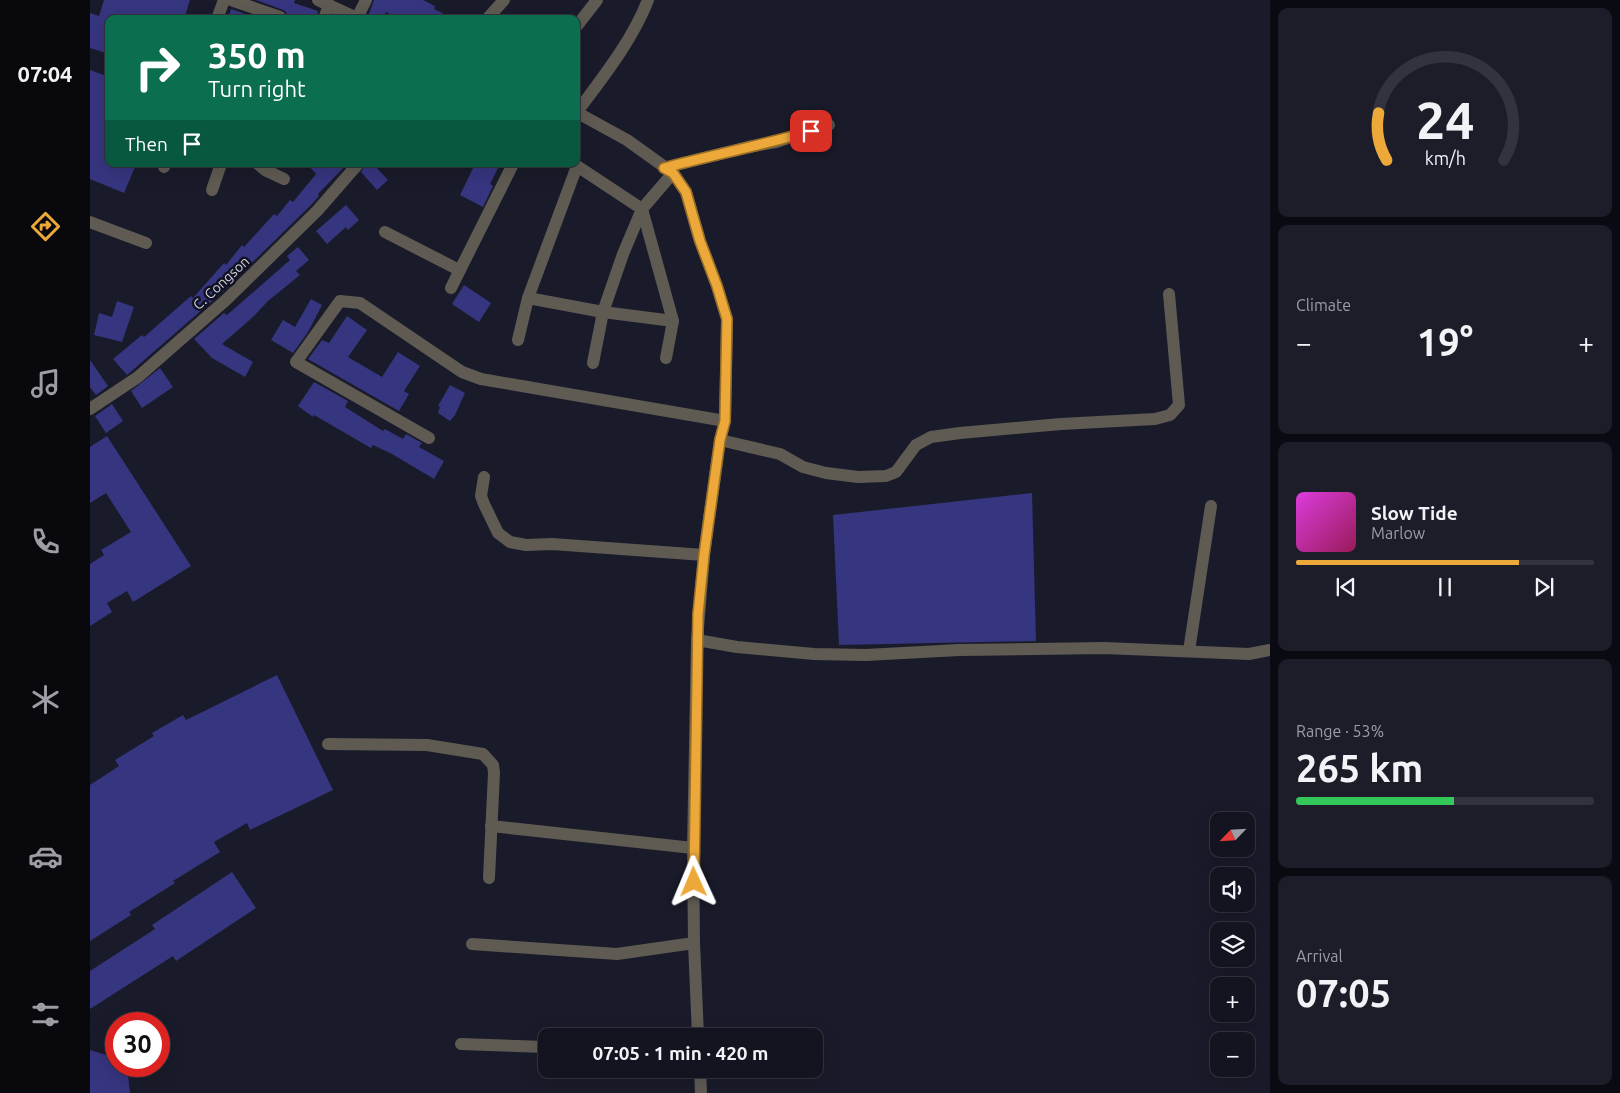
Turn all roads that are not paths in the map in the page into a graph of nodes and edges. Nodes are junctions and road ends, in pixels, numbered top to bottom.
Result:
1 (224, 0) edge
2 (231, 0) edge
3 (366, 0) edge
4 (504, 0) edge
5 (597, 0) edge
6 (648, 0) edge
7 (323, 3) edge
8 (219, 15) edge
9 (274, 15) edge
10 (351, 15) edge
11 (359, 15) edge
12 (491, 15) edge
13 (580, 22) edge
14 (580, 108) edge
15 (580, 114) edge
16 (829, 125) dead end
17 (221, 167) edge
18 (262, 167) edge
19 (355, 167) edge
20 (511, 167) edge
21 (575, 167) edge
22 (579, 167) edge
23 (668, 170) junction
24 (284, 178) dead end
25 (212, 190) dead end
26 (642, 209) junction
27 (90, 222) edge
28 (384, 232) dead end
29 (146, 243) dead end
30 (459, 270) junction
31 (451, 288) dead end
32 (1169, 294) dead end
33 (528, 298) junction
34 (603, 312) junction
35 (673, 321) junction
36 (518, 340) dead end
37 (666, 358) dead end
38 (593, 363) dead end
39 (90, 409) edge
40 (725, 421) junction
41 (429, 438) dead end
42 (720, 440) junction
43 (484, 477) dead end
44 (1211, 506) dead end
45 (704, 555) junction
46 (697, 640) junction
47 (1190, 650) junction
48 (1270, 650) edge
49 (328, 744) dead end
50 (491, 826) junction
51 (693, 848) junction
52 (489, 878) dead end
53 (694, 943) junction
54 (472, 944) dead end
55 (698, 1028) edge
56 (461, 1044) dead end
57 (538, 1047) edge
58 (700, 1078) edge
59 (701, 1093) edge

1 - 8 street
2 - 9 street
3 - 11 street
4 - 12 street
5 - 13 street
6 - 14 street
7 - 10 street
15 - 23 street
16 - 23 street
17 - 25 street
18 - 24 street
19 - 39 street, C. Congson
20 - 30 street
21 - 33 street
22 - 26 street
23 - 26 street
23 - 40 street
26 - 34 street
26 - 35 street
27 - 29 street
28 - 30 street
30 - 31 street
32 - 42 street
33 - 34 street
33 - 36 street
34 - 35 street
34 - 38 street
35 - 37 street
40 - 41 street
40 - 42 street
42 - 45 street
43 - 45 street
44 - 47 street
45 - 46 street
46 - 47 street
46 - 51 street
47 - 48 street
49 - 50 street
50 - 51 street
50 - 52 street
51 - 53 street
53 - 54 street
53 - 55 street
56 - 57 street
58 - 59 street

